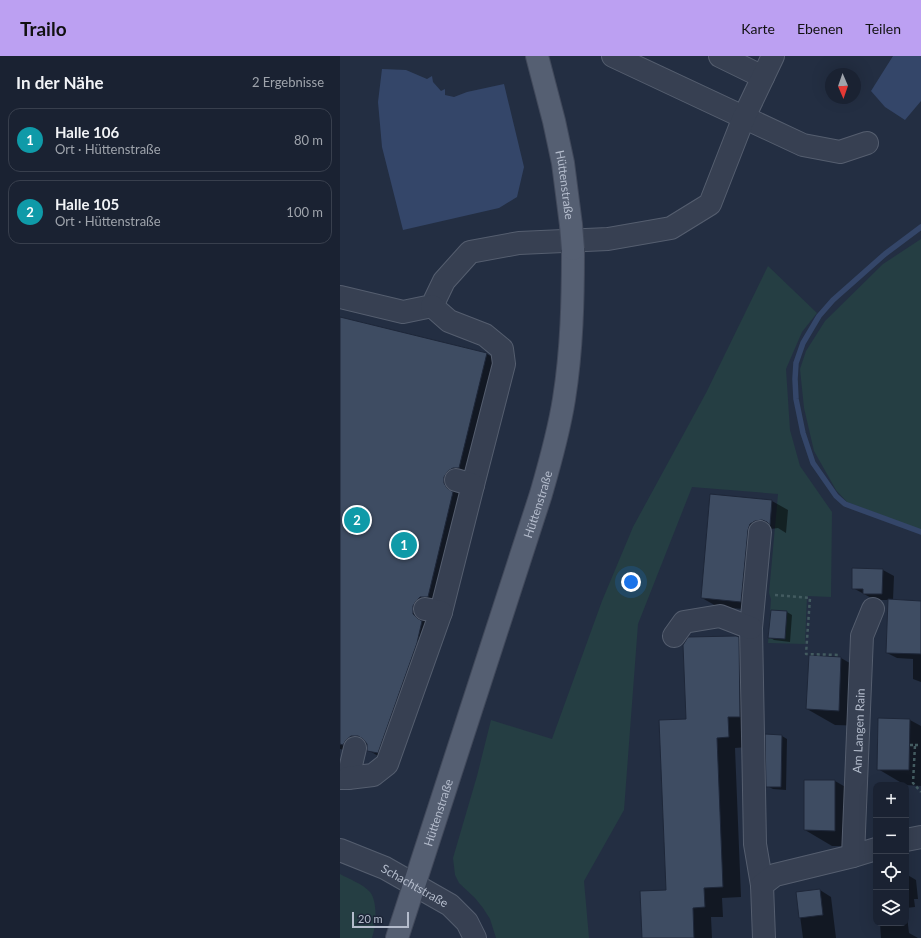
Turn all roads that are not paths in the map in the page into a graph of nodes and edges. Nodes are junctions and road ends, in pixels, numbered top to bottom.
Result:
1 (537, 56) edge
2 (613, 56) edge
3 (720, 56) edge
4 (773, 56) edge
5 (763, 76) junction
6 (744, 116) junction
7 (867, 143) dead end
8 (340, 297) edge
9 (432, 306) junction
10 (760, 532) dead end
11 (873, 609) dead end
12 (751, 628) junction
13 (674, 636) dead end
14 (355, 748) dead end
15 (344, 778) edge
16 (921, 837) edge
17 (909, 839) edge
18 (340, 850) edge
19 (873, 850) edge
20 (853, 856) junction
21 (414, 884) junction
22 (762, 885) junction
23 (397, 938) edge
24 (475, 938) edge
25 (764, 938) edge

1 - 21 main road, Hüttenstraße, bridge
2 - 6 street
3 - 5 street
4 - 5 street
5 - 6 street
6 - 7 street
6 - 9 street
8 - 9 street
9 - 15 street
10 - 12 street
11 - 20 street, Am Langen Rain
12 - 13 street
12 - 22 street
14 - 15 street
16 - 17 street
18 - 21 street, Schachtstraße
19 - 20 street
20 - 22 street
21 - 23 main road, Hüttenstraße
21 - 24 street, Schachtstraße
22 - 25 street

